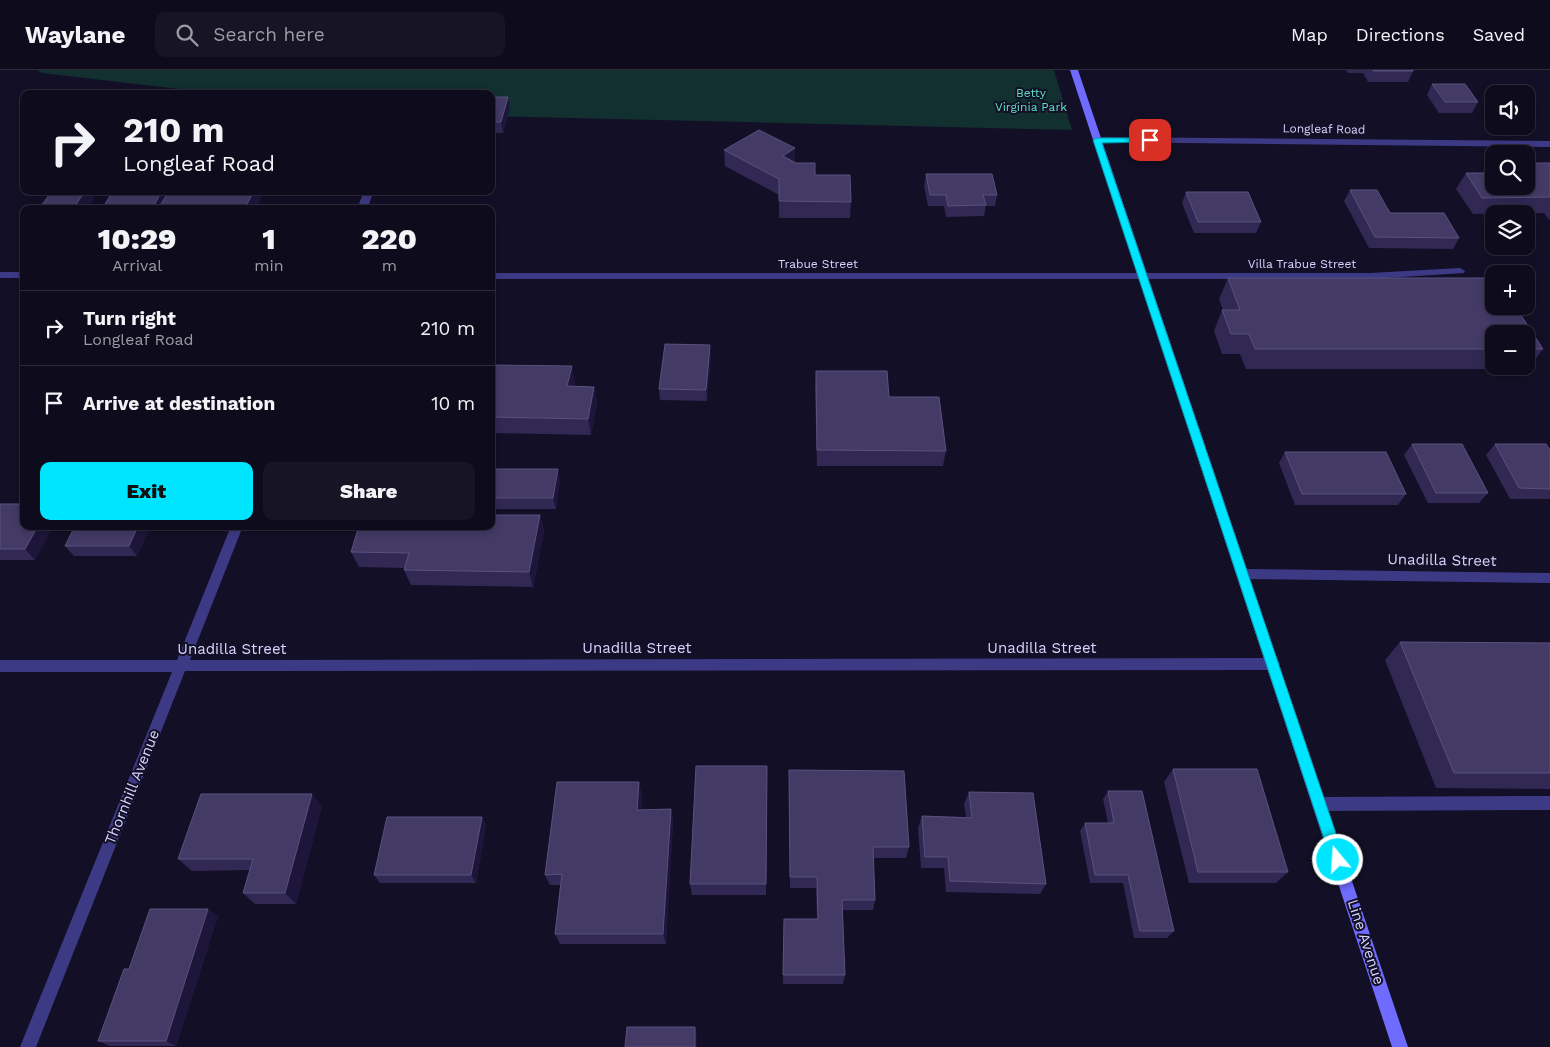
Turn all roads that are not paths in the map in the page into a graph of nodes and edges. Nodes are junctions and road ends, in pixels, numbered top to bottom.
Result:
1 (1074, 70) edge
2 (1097, 140) junction
3 (1550, 144) edge
4 (1460, 271) dead end
5 (0, 276) edge
6 (20, 276) edge
7 (495, 276) edge
8 (1144, 277) junction
9 (235, 530) edge
10 (1244, 574) junction
11 (1550, 578) edge
12 (1273, 664) junction
13 (0, 666) edge
14 (181, 666) junction
15 (1550, 803) edge
16 (1320, 804) junction
17 (28, 1047) edge
18 (1400, 1047) edge

1 - 2 main road, Line Avenue
2 - 3 street, Longleaf Road
2 - 8 main road, Line Avenue
4 - 8 street, Villa Trabue Street
5 - 6 street
7 - 8 street, Trabue Street
8 - 10 main road, Line Avenue
9 - 14 street, Thornhill Avenue
10 - 11 street, Unadilla Street
10 - 12 main road, Line Avenue
12 - 14 street, Unadilla Street
12 - 16 main road, Line Avenue
13 - 14 street, Unadilla Street
14 - 17 street, Thornhill Avenue
15 - 16 street
16 - 18 main road, Line Avenue

